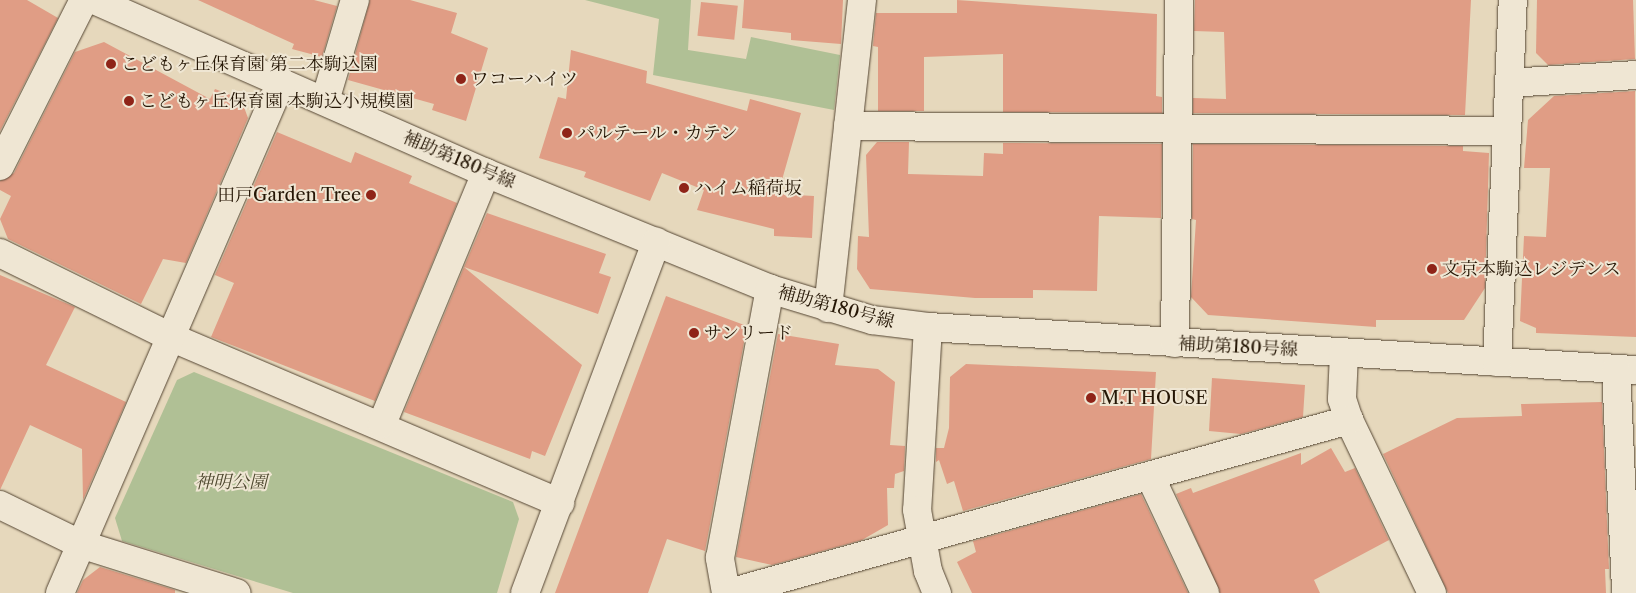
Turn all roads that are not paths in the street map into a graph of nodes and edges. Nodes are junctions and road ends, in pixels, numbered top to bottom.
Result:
1 (84, 0) edge
2 (94, 0) edge
3 (355, 0) edge
4 (862, 0) edge
5 (1179, 0) edge
6 (1513, 0) edge
7 (1636, 75) edge
8 (281, 82) junction
9 (1510, 83) junction
10 (325, 102) junction
11 (848, 126) junction
12 (1179, 127) junction
13 (1507, 131) junction
14 (0, 166) edge
15 (486, 173) junction
16 (656, 242) junction
17 (0, 253) edge
18 (770, 288) junction
19 (828, 308) junction
20 (928, 327) junction
21 (173, 338) junction
22 (1175, 343) junction
23 (1344, 353) junction
24 (1497, 362) junction
25 (1626, 369) edge
26 (1349, 420) junction
27 (382, 424) junction
28 (1150, 476) junction
29 (560, 503) junction
30 (0, 505) edge
31 (921, 538) junction
32 (80, 544) junction
33 (60, 593) edge
34 (236, 593) edge
35 (525, 593) edge
36 (727, 593) edge
37 (937, 593) edge
38 (1205, 593) edge
39 (1432, 593) edge
40 (1626, 593) edge

1 - 14 street
2 - 8 street, 補助第180号線
3 - 10 street
4 - 11 street
5 - 12 street
6 - 9 street
7 - 9 street
8 - 10 street, 補助第180号線
8 - 21 street
9 - 13 street
10 - 15 street, 補助第180号線
11 - 12 street
11 - 19 street
12 - 13 street
12 - 22 street
13 - 24 street
15 - 16 street, 補助第180号線
15 - 27 street
16 - 18 street, 補助第180号線
16 - 29 street
17 - 21 street
18 - 19 street, 補助第180号線
18 - 36 street
19 - 20 street, 補助第180号線
20 - 22 street, 補助第180号線
20 - 31 street
21 - 27 street
21 - 32 street
22 - 23 street, 補助第180号線
23 - 24 street, 補助第180号線
23 - 26 street
24 - 25 street, 補助第180号線
25 - 40 street
26 - 28 street
26 - 39 street
27 - 29 street
28 - 31 street
28 - 38 street
29 - 35 street
30 - 32 street
31 - 36 street
31 - 37 street
32 - 33 street
32 - 34 street

